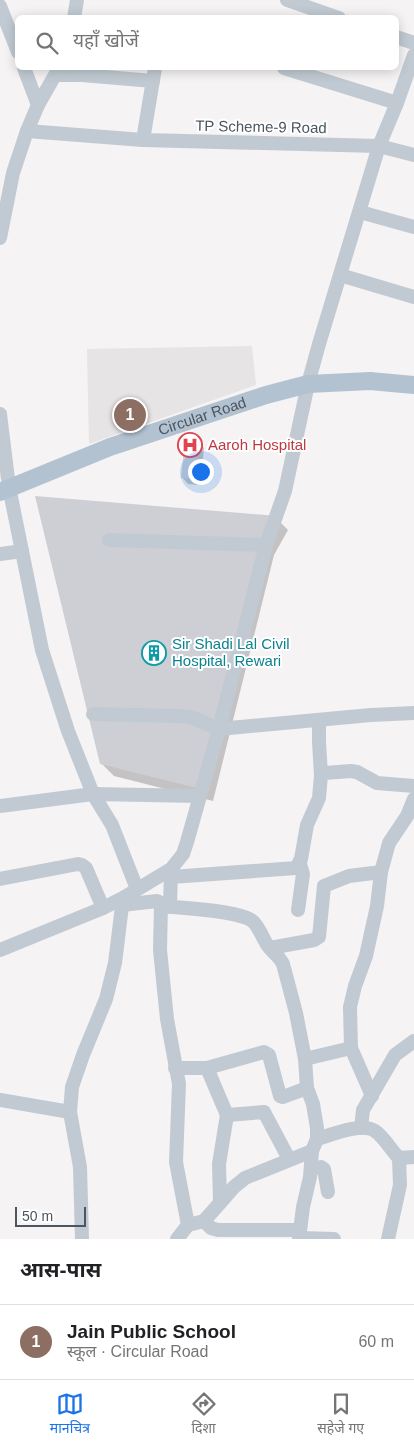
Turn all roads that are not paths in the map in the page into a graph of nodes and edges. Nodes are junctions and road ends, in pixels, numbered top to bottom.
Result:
1 (77, 0) edge
2 (287, 0) edge
3 (0, 6) edge
4 (74, 15) edge
5 (330, 15) edge
6 (399, 38) edge
7 (414, 43) edge
8 (15, 44) edge
9 (414, 55) edge
10 (25, 70) edge
11 (290, 70) edge
12 (58, 71) edge
13 (154, 74) edge
14 (397, 103) junction
15 (38, 104) junction
16 (26, 131) junction
17 (144, 140) junction
18 (379, 146) junction
19 (414, 155) edge
20 (7, 174) edge
21 (360, 212) junction
22 (414, 227) edge
23 (0, 238) edge
24 (340, 275) junction
25 (414, 297) edge
26 (308, 384) junction
27 (414, 385) edge
28 (0, 414) edge
29 (5, 490) edge
30 (109, 540) dead end
31 (266, 545) junction
32 (22, 551) junction
33 (0, 554) edge
34 (414, 713) edge
35 (93, 714) dead end
36 (319, 720) junction
37 (219, 729) junction
38 (321, 775) junction
39 (414, 786) edge
40 (93, 794) junction
41 (199, 796) junction
42 (414, 799) edge
43 (0, 806) edge
44 (300, 864) junction
45 (381, 872) junction
46 (171, 873) junction
47 (0, 879) edge
48 (136, 889) junction
49 (122, 901) junction
50 (166, 907) junction
51 (103, 908) junction
52 (298, 910) dead end
53 (270, 948) junction
54 (0, 950) edge
55 (414, 1041) edge
56 (351, 1048) junction
57 (305, 1058) junction
58 (175, 1068) junction
59 (207, 1068) junction
60 (307, 1088) junction
61 (372, 1096) junction
62 (0, 1100) edge
63 (70, 1112) junction
64 (227, 1115) junction
65 (360, 1128) junction
66 (314, 1145) junction
67 (414, 1157) edge
68 (399, 1158) junction
69 (289, 1159) junction
70 (311, 1169) junction
71 (328, 1192) dead end
72 (220, 1203) junction
73 (204, 1222) junction
74 (188, 1225) junction
75 (300, 1236) edge
76 (82, 1239) edge
77 (177, 1239) edge
78 (334, 1239) edge
79 (388, 1239) edge

1 - 4 street
2 - 5 street
3 - 8 street
6 - 7 street
9 - 14 street
10 - 15 street
11 - 14 street
12 - 13 street
12 - 15 street
13 - 17 street
14 - 18 street
15 - 16 street
16 - 17 street, TP Scheme-9 Road
16 - 20 street
17 - 18 street, TP Scheme-9 Road
18 - 19 street, TP Scheme-9 Road
18 - 21 street
20 - 23 street
21 - 22 street
21 - 24 street
24 - 25 street
24 - 26 street
26 - 27 main road, Circular Road
26 - 29 main road, Circular Road
26 - 31 street
28 - 29 street
29 - 32 street
30 - 31 street
31 - 37 street
32 - 33 street
32 - 40 street
34 - 36 street
35 - 37 street
36 - 37 street
36 - 38 street
37 - 41 street
38 - 39 street
38 - 44 street
40 - 41 street
40 - 43 street
40 - 48 street
41 - 46 street
42 - 45 street
44 - 46 street
44 - 52 street
45 - 53 street
45 - 56 street
46 - 48 street
46 - 50 street
47 - 51 street
48 - 49 street
49 - 50 street
49 - 51 street
49 - 63 street
50 - 53 street
50 - 58 street
51 - 54 street
53 - 57 street
55 - 61 street
56 - 57 street
56 - 61 street
57 - 60 street
58 - 59 street
58 - 74 street
59 - 60 street
59 - 64 street
60 - 66 street
61 - 65 street
62 - 63 street
63 - 76 street
64 - 69 street
64 - 72 street
65 - 66 street
65 - 68 street
66 - 69 street
66 - 70 street
67 - 68 street
68 - 79 street
69 - 72 street
70 - 71 street
70 - 75 street
72 - 73 street
73 - 74 street
73 - 75 street
74 - 77 street
75 - 78 street

